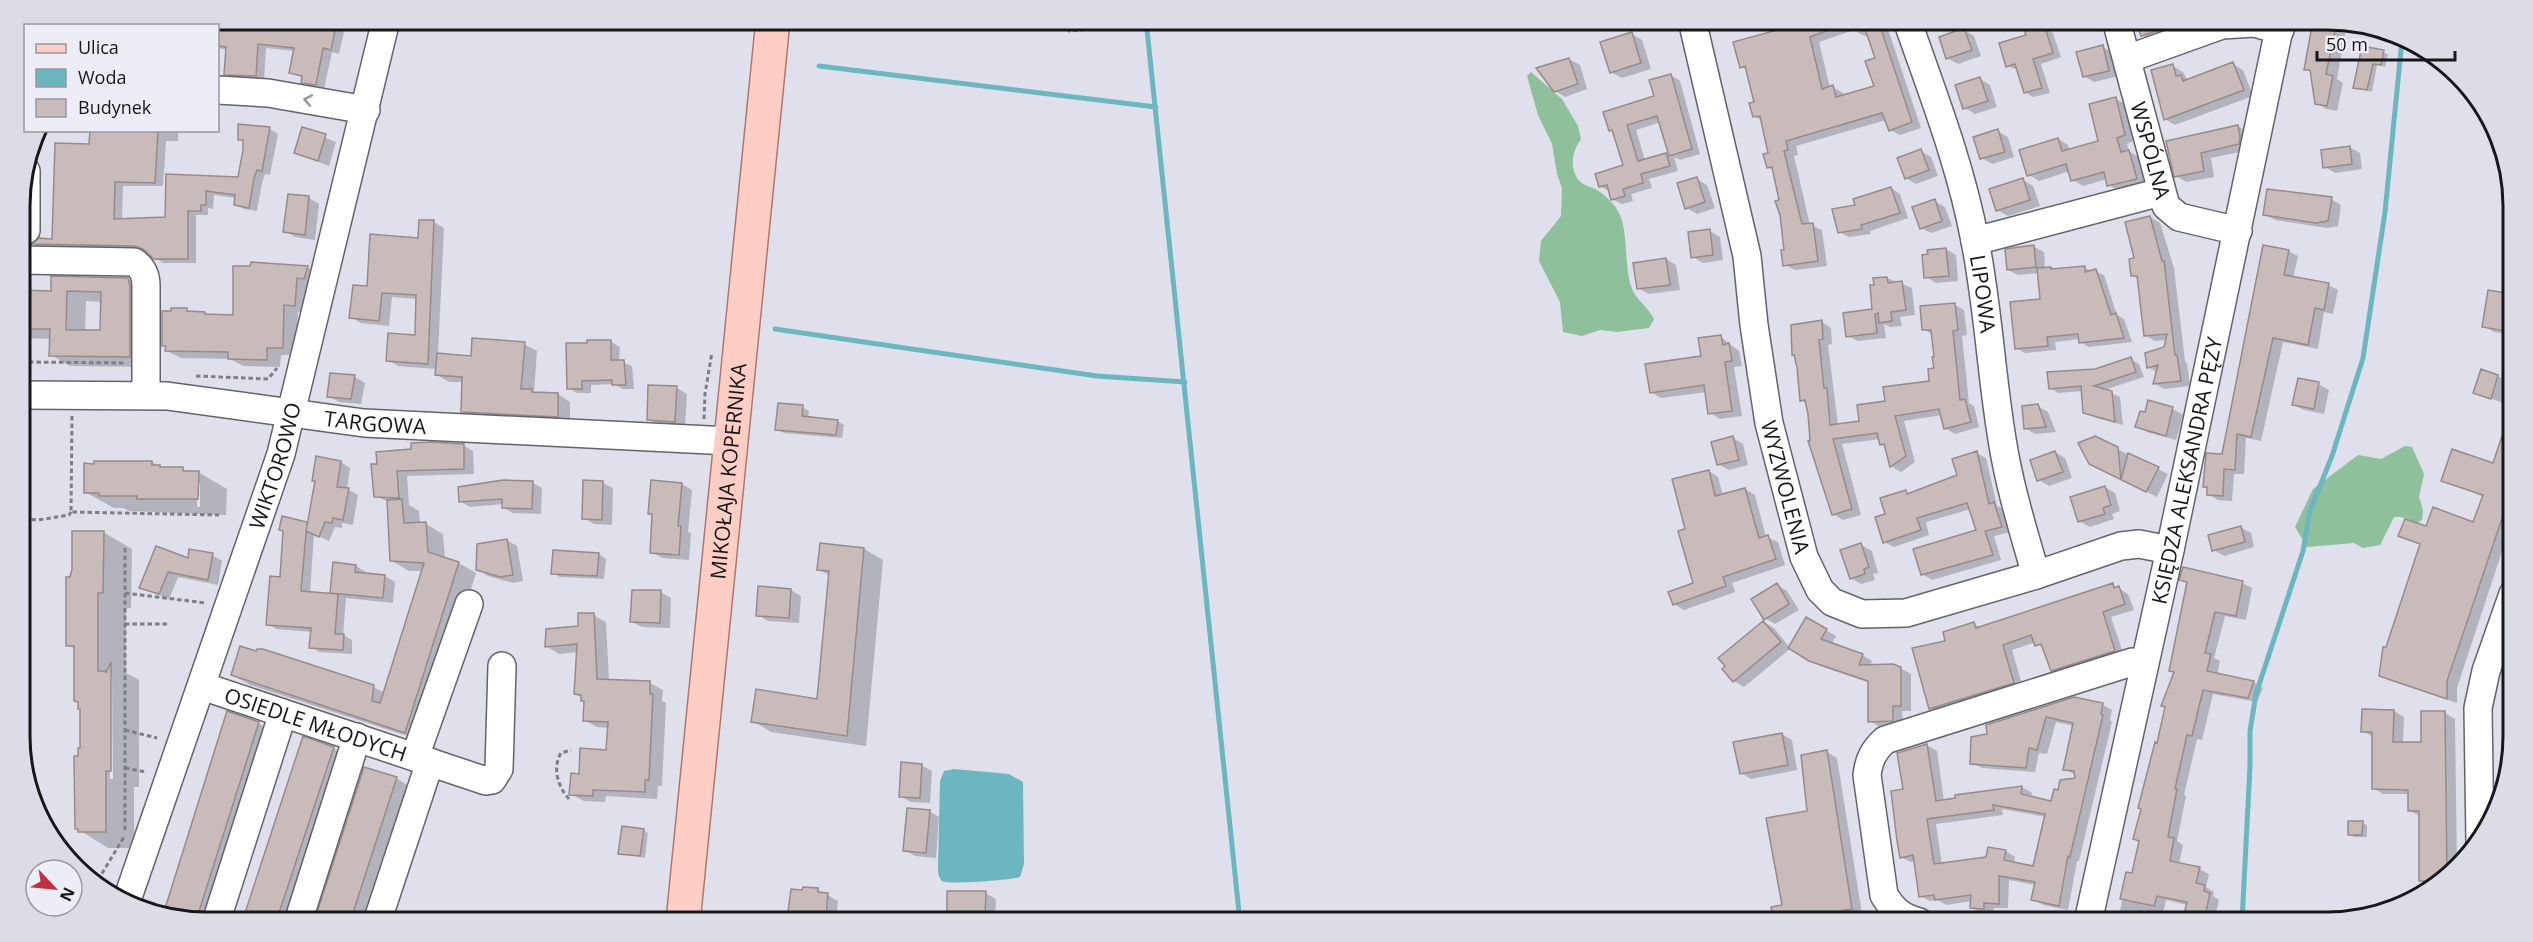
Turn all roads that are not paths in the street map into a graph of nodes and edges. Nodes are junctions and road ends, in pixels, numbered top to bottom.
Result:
1 (385, 30) edge
2 (772, 30) edge
3 (1694, 30) edge
4 (1910, 30) edge
5 (2119, 30) edge
6 (2208, 30) edge
7 (2279, 30) edge
8 (2127, 60) junction
9 (219, 90) edge
10 (366, 110) junction
11 (2161, 192) junction
12 (2238, 231) junction
13 (1975, 241) junction
14 (30, 260) edge
15 (30, 395) edge
16 (146, 395) junction
17 (290, 413) junction
18 (730, 441) junction
19 (2170, 550) junction
20 (2036, 575) junction
21 (469, 604) dead end
22 (2503, 623) edge
23 (2144, 664) junction
24 (502, 666) dead end
25 (202, 686) junction
26 (284, 713) junction
27 (357, 737) junction
28 (423, 760) junction
29 (2480, 823) edge
30 (130, 895) edge
31 (219, 912) edge
32 (301, 912) edge
33 (381, 912) edge
34 (684, 912) edge
35 (1896, 912) edge
36 (2090, 912) edge

1 - 10 street, WIKTOROWO
2 - 18 main road, MIKOŁAJA KOPERNIKA
3 - 20 street, WYZWOLENIA
4 - 13 street, LIPOWA
5 - 8 street, WSPÓLNA
6 - 8 street
7 - 12 street, KSIĘDZA ALEKSANDRA PĘZY
8 - 11 street, WSPÓLNA
10 -> 9 street
10 - 17 street, WIKTOROWO
11 - 12 street, WSPÓLNA
11 - 13 street
12 - 19 street, KSIĘDZA ALEKSANDRA PĘZY
13 - 20 street, LIPOWA
14 - 16 street
15 - 16 street, TARGOWA
16 - 17 street, TARGOWA
17 - 18 street, TARGOWA
17 - 25 street, WIKTOROWO
18 - 34 main road, MIKOŁAJA KOPERNIKA
19 - 20 street, WYZWOLENIA
19 - 23 street, KSIĘDZA ALEKSANDRA PĘZY
21 - 28 street
22 - 29 street
23 - 35 street
23 - 36 street, KSIĘDZA ALEKSANDRA PĘZY
24 - 28 street, OSIEDLE MŁODYCH
25 - 26 street, OSIEDLE MŁODYCH
25 - 30 street, WIKTOROWO
26 - 27 street, OSIEDLE MŁODYCH
26 - 31 street
27 - 28 street, OSIEDLE MŁODYCH
27 - 32 street
28 - 33 street

